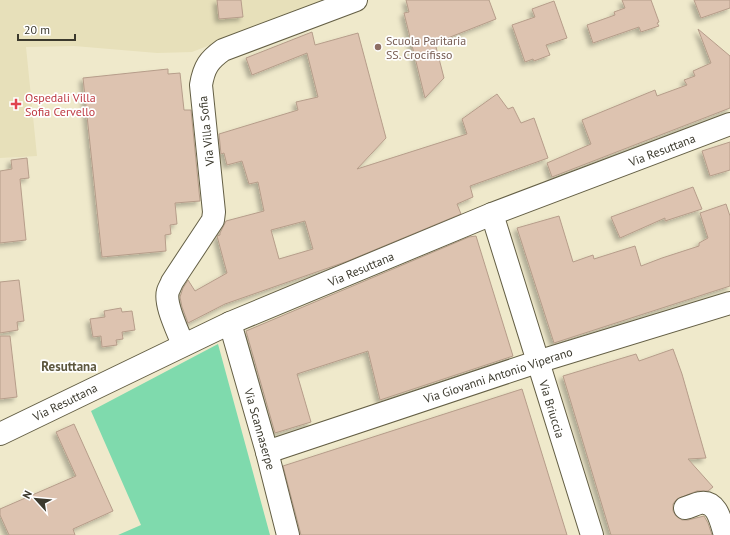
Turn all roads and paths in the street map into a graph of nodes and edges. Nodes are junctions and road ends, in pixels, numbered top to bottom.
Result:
1 (356, 0) edge
2 (730, 124) edge
3 (492, 214) junction
4 (730, 303) edge
5 (230, 323) junction
6 (183, 345) junction
7 (537, 362) junction
8 (0, 434) edge
9 (267, 452) junction
10 (685, 508) dead end
11 (288, 535) edge
12 (592, 535) edge
13 (725, 535) edge

1 - 6 street, Via Villa Sofia
2 - 3 street, Via Resuttana
3 - 5 street, Via Resuttana
3 - 7 street, Via Briuccia
4 - 7 street, Via Giovanni Antonio Viperano
5 - 6 street, Via Resuttana
5 - 9 street, Via Scannaserpe
6 - 8 street, Via Resuttana
7 - 9 street, Via Giovanni Antonio Viperano
7 - 12 street, Via Briuccia
9 - 11 street, Via Scannaserpe
10 - 13 street

